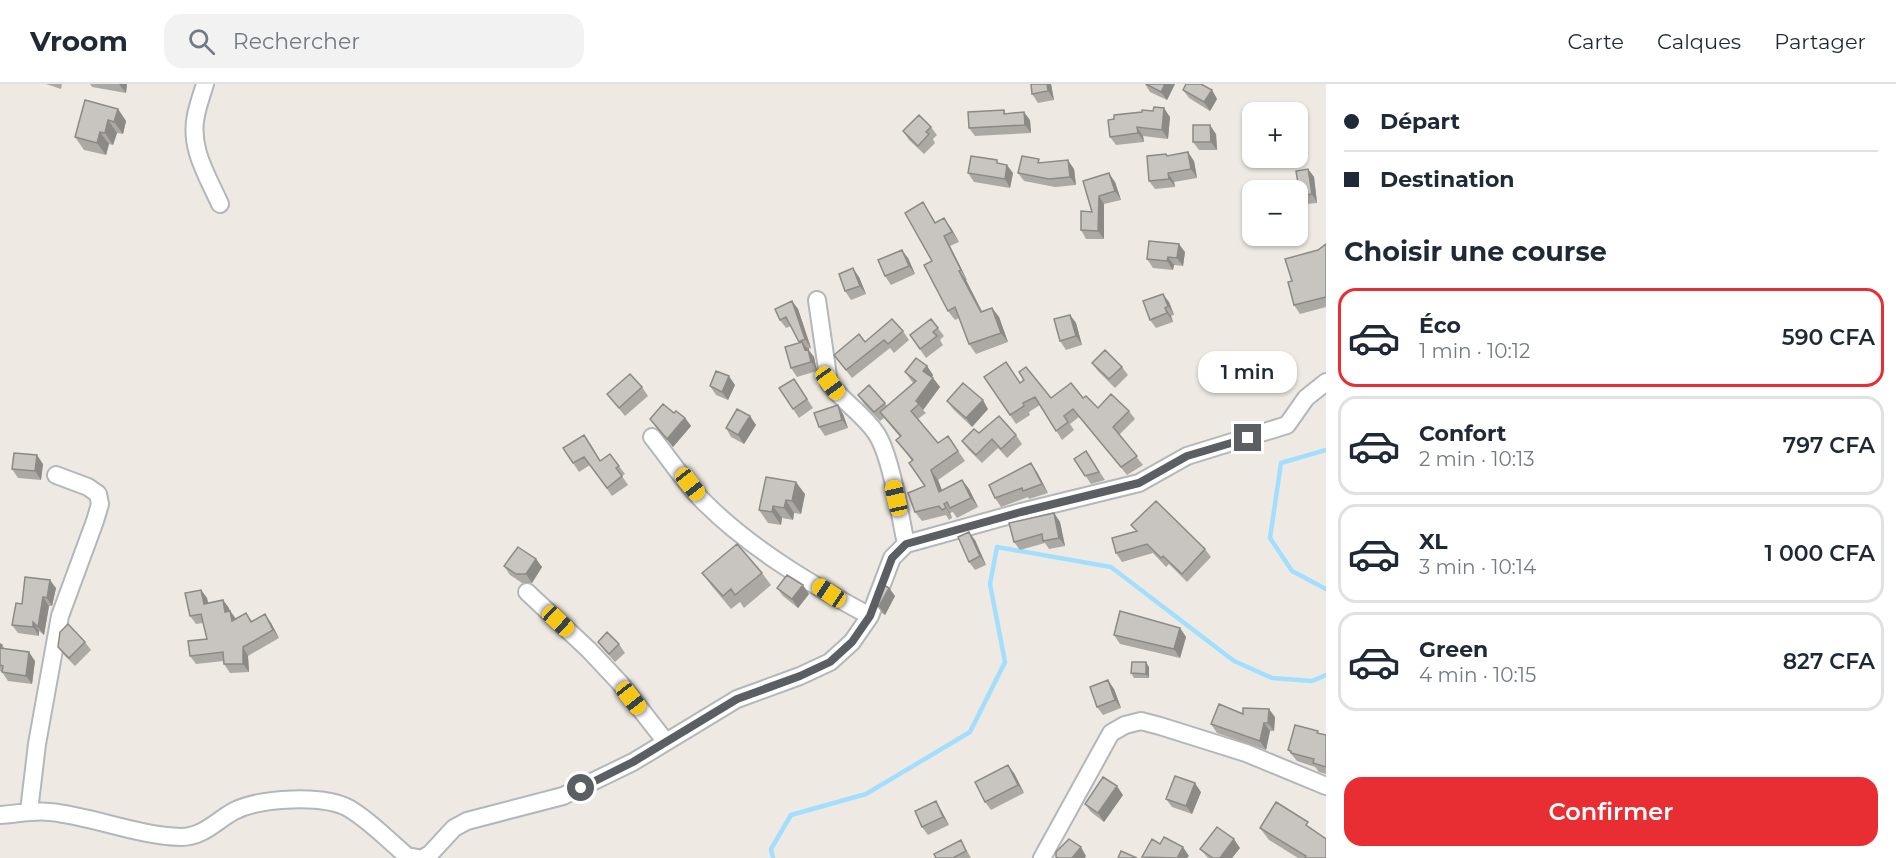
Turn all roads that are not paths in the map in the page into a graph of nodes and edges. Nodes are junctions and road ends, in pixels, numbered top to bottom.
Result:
1 (205, 84) edge
2 (220, 204) dead end
3 (818, 300) dead end
4 (1326, 382) edge
5 (652, 437) dead end
6 (56, 475) dead end
7 (906, 544) junction
8 (527, 592) dead end
9 (870, 616) junction
10 (666, 742) junction
11 (1326, 786) edge
12 (28, 811) junction
13 (0, 815) edge
14 (418, 858) edge
15 (423, 858) edge
16 (1042, 858) edge

1 - 2 street
3 - 7 street
4 - 7 street
5 - 9 street
6 - 12 street
7 - 9 street
8 - 10 street
9 - 10 street
10 - 15 street
11 - 16 street
12 - 13 street
12 - 14 street

